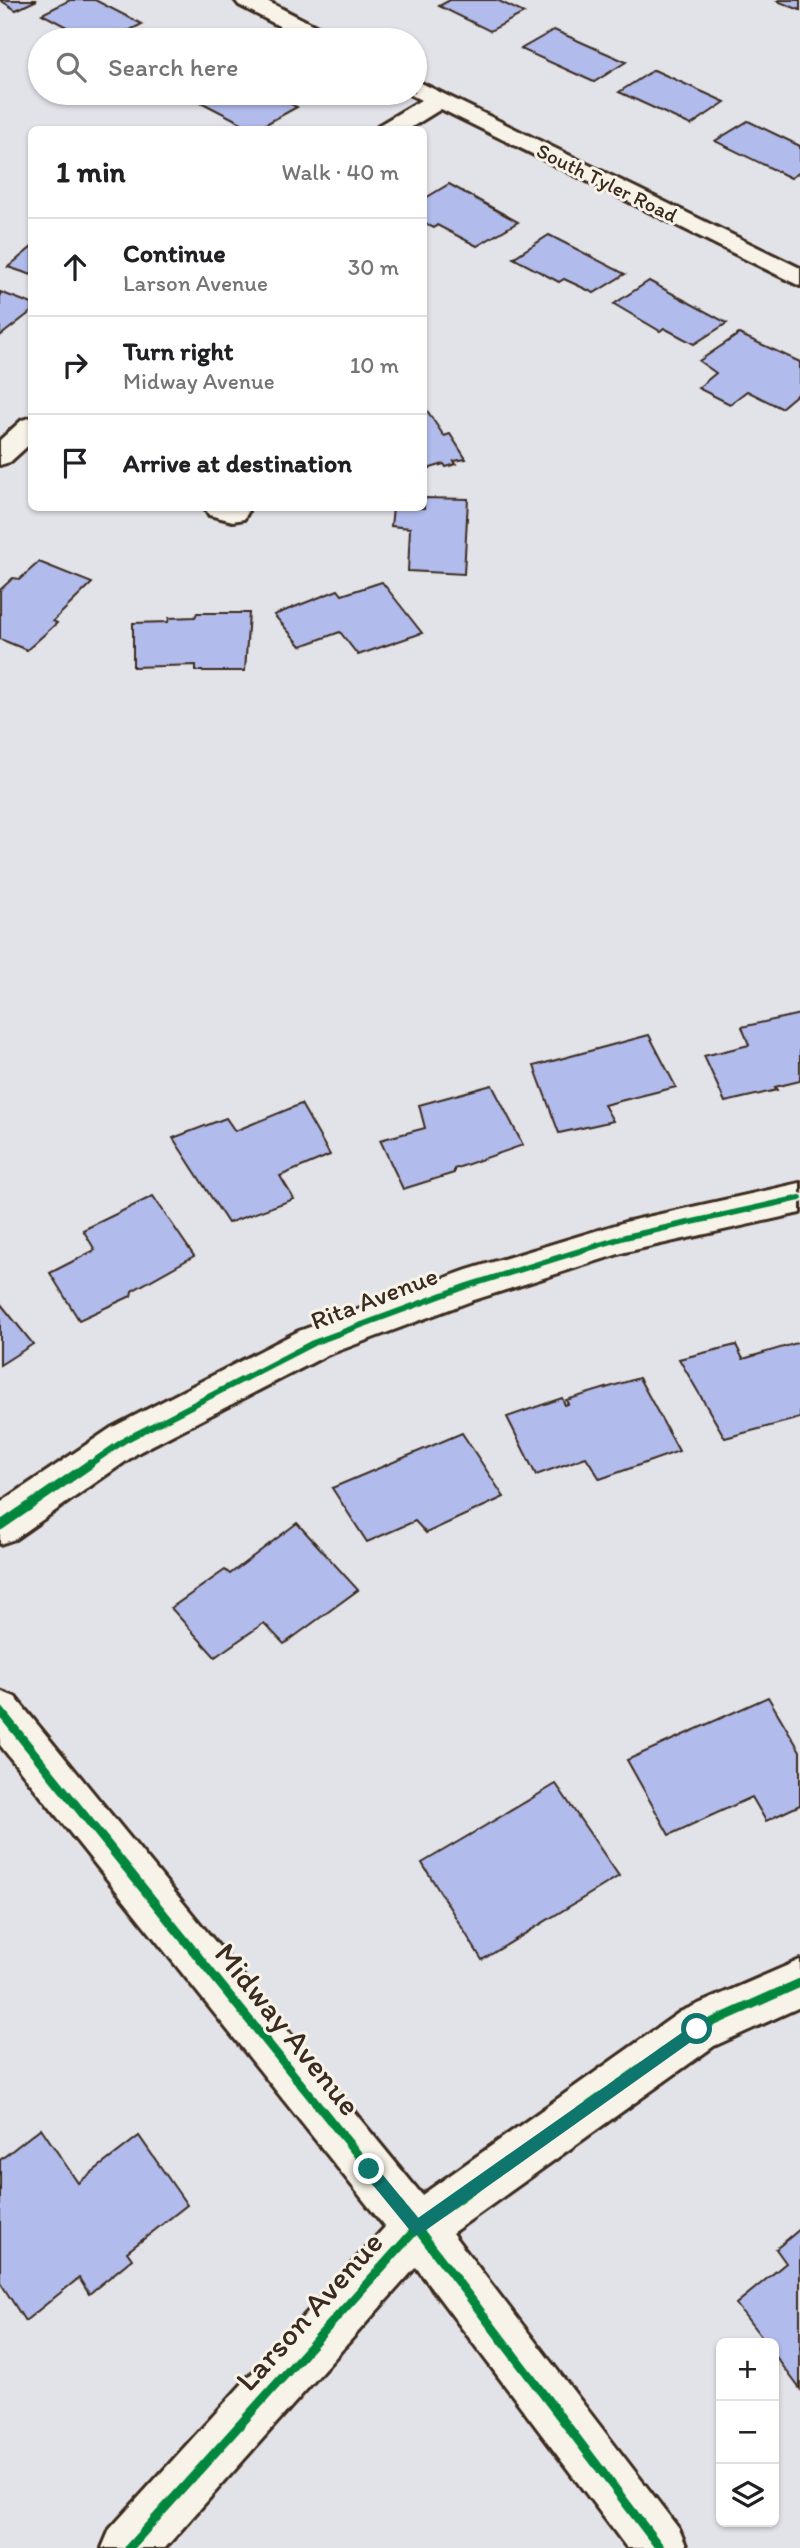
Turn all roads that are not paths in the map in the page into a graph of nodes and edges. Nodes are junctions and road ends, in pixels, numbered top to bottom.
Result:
1 (247, 0) edge
2 (301, 28) edge
3 (427, 94) edge
4 (439, 100) junction
5 (395, 126) edge
6 (800, 278) edge
7 (28, 433) edge
8 (0, 456) edge
9 (800, 1198) edge
10 (0, 1526) edge
11 (0, 1711) edge
12 (800, 1983) edge
13 (417, 2228) junction
14 (129, 2548) edge
15 (660, 2548) edge

1 - 2 street
3 - 4 street, South Tyler Road
4 - 5 street
4 - 6 street, South Tyler Road
7 - 8 street
9 - 10 street, Rita Avenue
11 - 13 street, Midway Avenue
12 - 13 street, Larson Avenue
13 - 14 street, Larson Avenue
13 - 15 street, Midway Avenue

